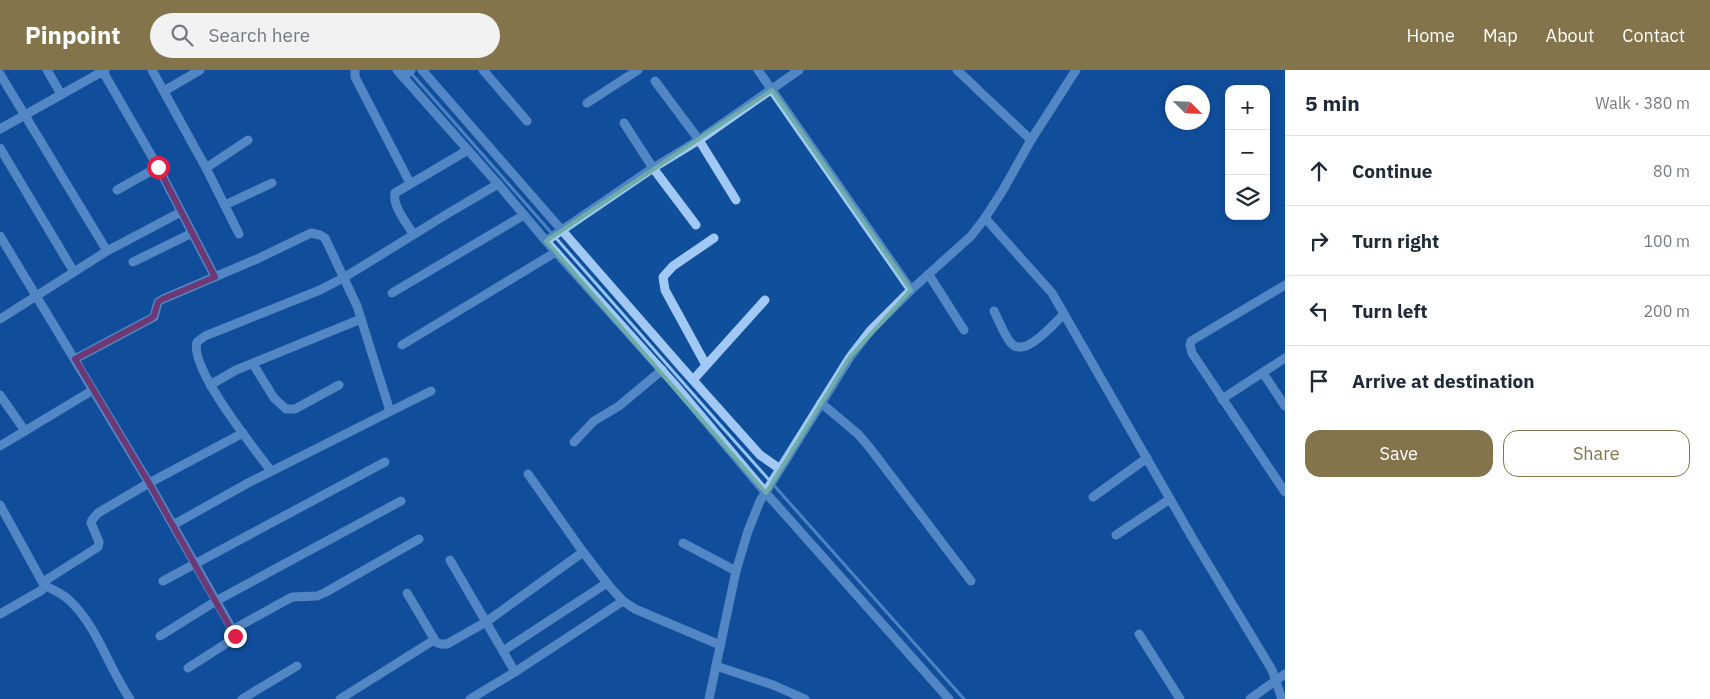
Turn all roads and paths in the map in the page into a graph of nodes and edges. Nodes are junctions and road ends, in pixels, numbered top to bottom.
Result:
1 (47, 70) edge
2 (103, 70) edge
3 (152, 70) edge
4 (200, 70) edge
5 (355, 70) edge
6 (422, 70) edge
7 (483, 70) edge
8 (638, 70) edge
9 (758, 70) edge
10 (799, 70) edge
11 (957, 70) edge
12 (1076, 70) edge
13 (404, 73) edge
14 (0, 74) edge
15 (654, 81) dead end
16 (772, 90) junction
17 (164, 91) junction
18 (61, 94) junction
19 (586, 103) dead end
20 (25, 115) junction
21 (527, 121) dead end
22 (624, 123) dead end
23 (0, 129) edge
24 (248, 140) dead end
25 (698, 140) junction
26 (1031, 140) junction
27 (0, 148) edge
28 (468, 150) junction
29 (158, 167) junction
30 (206, 168) junction
31 (653, 168) junction
32 (272, 183) dead end
33 (410, 183) junction
34 (498, 184) junction
35 (117, 190) dead end
36 (736, 200) dead end
37 (225, 205) junction
38 (181, 212) junction
39 (524, 215) junction
40 (985, 218) junction
41 (696, 225) dead end
42 (192, 233) junction
43 (239, 234) dead end
44 (413, 234) junction
45 (553, 235) junction
46 (0, 236) edge
47 (714, 238) dead end
48 (107, 251) junction
49 (556, 252) junction
50 (133, 262) dead end
51 (74, 272) junction
52 (929, 275) junction
53 (215, 277) junction
54 (345, 278) junction
55 (1285, 285) edge
56 (911, 290) junction
57 (392, 293) dead end
58 (37, 297) junction
59 (764, 300) dead end
60 (994, 311) dead end
61 (1064, 314) junction
62 (0, 318) edge
63 (362, 318) junction
64 (964, 330) dead end
65 (402, 344) dead end
66 (1285, 358) edge
67 (75, 359) junction
68 (253, 364) junction
69 (706, 365) junction
70 (662, 370) junction
71 (1263, 373) junction
72 (692, 380) junction
73 (210, 385) junction
74 (338, 385) dead end
75 (93, 390) junction
76 (431, 390) dead end
77 (0, 395) edge
78 (1222, 400) junction
79 (821, 403) junction
80 (1285, 406) edge
81 (390, 411) junction
82 (25, 431) junction
83 (243, 433) junction
84 (574, 442) dead end
85 (0, 446) edge
86 (1147, 458) junction
87 (385, 462) dead end
88 (271, 471) junction
89 (778, 471) junction
90 (528, 474) dead end
91 (149, 483) junction
92 (768, 489) junction
93 (1285, 492) edge
94 (1093, 497) dead end
95 (1170, 499) junction
96 (401, 501) dead end
97 (0, 505) edge
98 (173, 525) junction
99 (1116, 535) dead end
100 (419, 539) dead end
101 (683, 543) dead end
102 (583, 552) junction
103 (450, 560) dead end
104 (195, 563) junction
105 (736, 571) junction
106 (163, 581) dead end
107 (971, 581) dead end
108 (607, 583) junction
109 (44, 584) junction
110 (407, 593) dead end
111 (216, 601) junction
112 (622, 601) junction
113 (0, 614) edge
114 (486, 622) junction
115 (232, 630) junction
116 (1139, 634) dead end
117 (160, 636) dead end
118 (434, 640) junction
119 (720, 645) junction
120 (503, 651) junction
121 (296, 666) dead end
122 (716, 666) junction
123 (188, 668) dead end
124 (515, 672) junction
125 (1285, 674) edge
126 (1276, 680) junction
127 (130, 699) edge
128 (242, 699) edge
129 (340, 699) edge
130 (470, 699) edge
131 (709, 699) edge
132 (805, 699) edge
133 (949, 699) edge
134 (1180, 699) edge
135 (1250, 699) edge
136 (1282, 699) edge

1 - 18 street
2 - 18 street
2 - 29 street
3 - 17 street
4 - 17 street
5 - 33 street
6 - 45 street
7 - 21 street
8 - 19 street
9 - 16 street
10 - 16 street
11 - 26 street
12 - 26 street
13 - 28 street
14 - 20 street
15 - 25 street
16 - 25 street
16 - 56 street
17 - 30 street
18 - 20 street
20 - 23 street
20 - 48 street
22 - 31 street
24 - 30 street
25 - 31 street
25 - 36 street
26 - 40 street
27 - 51 street
28 - 33 street
28 - 34 street
29 - 35 street
29 - 38 street
30 - 37 street
31 - 41 street
31 - 45 street
32 - 37 street
33 - 44 street
34 - 39 street
34 - 44 street
37 - 43 street
38 - 42 street
38 - 48 street
39 - 45 street
39 - 57 street
40 - 52 street
40 - 61 street
42 - 50 street
42 - 53 street
44 - 54 street
45 - 49 street
45 - 72 street
46 - 58 street
47 - 69 street
48 - 51 street
49 - 65 street
49 - 70 street
51 - 58 street
52 - 56 street
52 - 64 street
53 - 54 street
53 - 67 street
54 - 63 street
54 - 73 street
55 - 78 street
56 - 79 street
58 - 62 street
58 - 67 street
59 - 69 street
60 - 61 street
61 - 86 street
63 - 68 street
63 - 81 street
66 - 71 street
67 - 75 street
68 - 73 street
68 - 74 street
69 - 72 street
70 - 84 street
70 - 92 street
71 - 78 street
71 - 80 street
72 - 89 street
73 - 83 street
75 - 82 street
75 - 91 street
76 - 81 street
77 - 82 street
78 - 93 street
79 - 89 street
79 - 107 street
81 - 88 street
82 - 85 street
83 - 88 street
83 - 91 street
86 - 94 street
86 - 95 street
87 - 104 street
88 - 98 street
89 - 92 street
90 - 102 street
91 - 98 street
91 - 109 street
92 - 105 street
92 - 133 street
95 - 99 street
95 - 126 street
96 - 111 street
97 - 109 street
98 - 104 street
100 - 115 street
101 - 105 street
102 - 108 street
102 - 114 street
103 - 114 street
104 - 106 street
104 - 111 street
105 - 119 street
108 - 112 street
108 - 120 street
109 - 113 street
109 - 127 street
110 - 118 street
111 - 115 street
111 - 117 street
112 - 119 street
112 - 124 street
114 - 118 street
114 - 120 street
115 - 123 street
116 - 134 street
118 - 129 street
119 - 122 street
120 - 124 street
121 - 128 street
122 - 131 street
122 - 132 street
124 - 130 street
125 - 126 street
126 - 135 street
126 - 136 street

